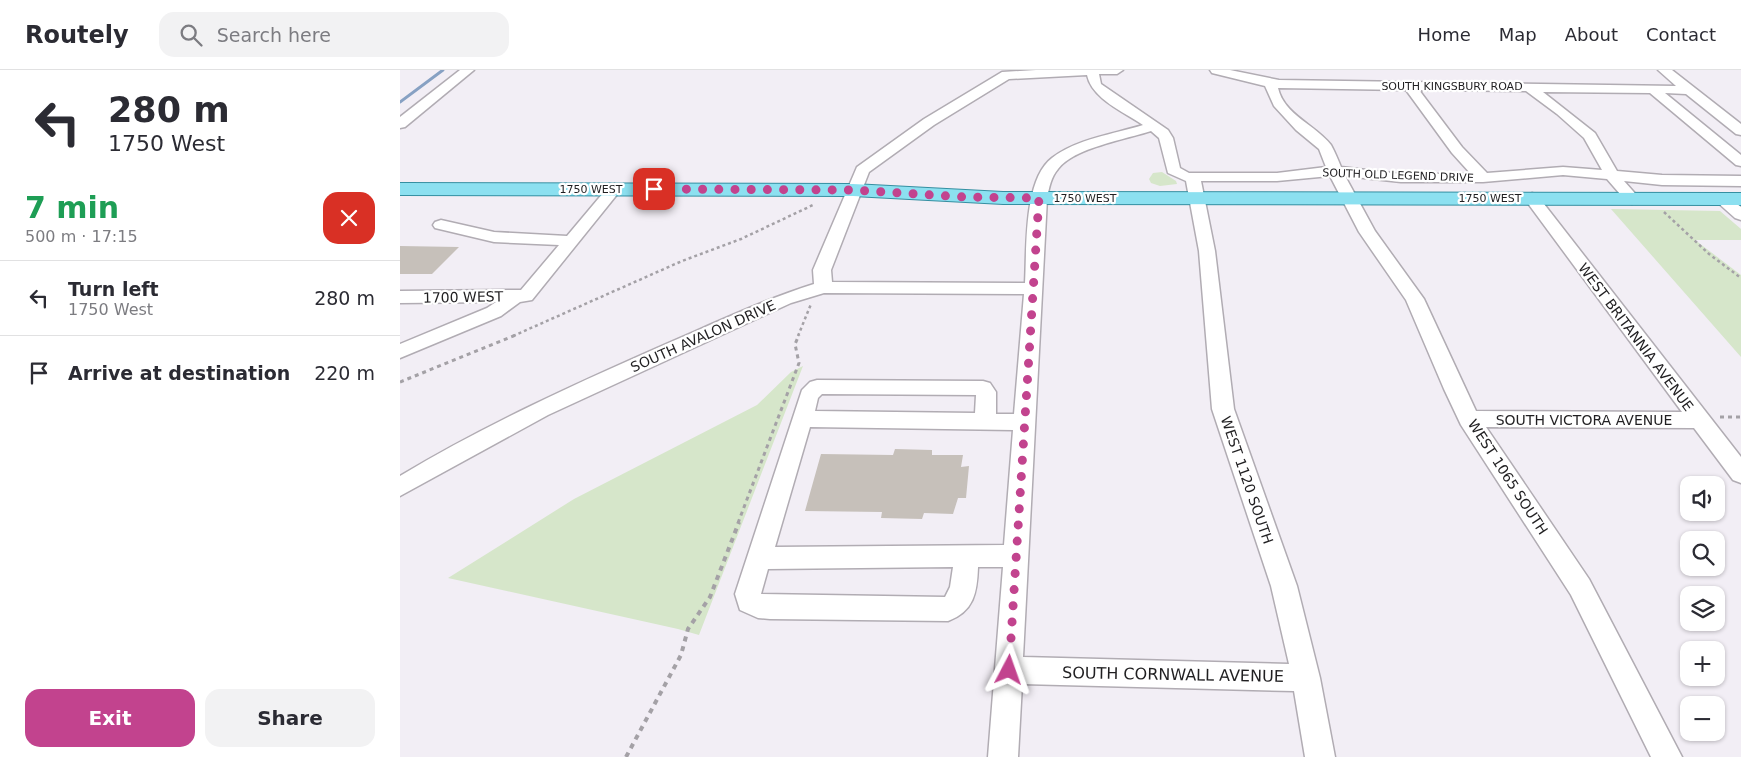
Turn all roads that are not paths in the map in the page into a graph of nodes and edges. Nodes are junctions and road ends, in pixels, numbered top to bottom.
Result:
1 (468, 70) edge
2 (1117, 70) edge
3 (1216, 70) edge
4 (1664, 70) edge
5 (1092, 71) edge
6 (1270, 84) junction
7 (1409, 86) junction
8 (1527, 86) junction
9 (1651, 88) junction
10 (1689, 90) junction
11 (400, 124) edge
12 (1154, 126) junction
13 (1741, 131) edge
14 (1741, 162) edge
15 (1335, 171) junction
16 (1612, 175) junction
17 (1483, 178) junction
18 (1741, 181) edge
19 (1195, 187) junction
20 (400, 189) edge
21 (614, 189) junction
22 (853, 190) junction
23 (1039, 198) junction
24 (1348, 198) junction
25 (1532, 198) junction
26 (1632, 199) junction
27 (1732, 199) edge
28 (1741, 215) edge
29 (441, 226) dead end
30 (572, 241) junction
31 (1033, 289) junction
32 (818, 294) junction
33 (521, 296) junction
34 (400, 297) edge
35 (400, 351) edge
36 (802, 419) junction
37 (1469, 419) junction
38 (1709, 419) junction
39 (985, 421) junction
40 (1026, 422) junction
41 (1741, 474) edge
42 (400, 488) edge
43 (1016, 556) junction
44 (966, 557) junction
45 (759, 558) junction
46 (1009, 670) junction
47 (1306, 678) junction
48 (1003, 757) edge
49 (1320, 757) edge
50 (1667, 757) edge

1 - 11 street
2 - 5 street
3 - 6 street, SOUTH KINGSBURY ROAD
4 - 10 street
5 - 12 street
5 - 22 street
6 - 7 street, SOUTH KINGSBURY ROAD
6 - 15 street, WEST 1065 SOUTH
7 - 8 street, SOUTH KINGSBURY ROAD
7 - 17 street
8 - 9 street, SOUTH KINGSBURY ROAD
8 - 16 street
9 - 10 street, SOUTH KINGSBURY ROAD
9 - 14 street
10 - 13 street
12 - 19 street, SOUTH OLD LEGEND DRIVE
12 - 23 street
15 - 17 street, SOUTH OLD LEGEND DRIVE
15 - 19 street, SOUTH OLD LEGEND DRIVE
15 - 24 street, WEST 1065 SOUTH
16 - 17 street, SOUTH OLD LEGEND DRIVE
16 - 18 street, SOUTH OLD LEGEND DRIVE
16 - 26 street
19 - 23 main road, 1750 WEST
19 - 24 main road, 1750 WEST
19 - 47 street, WEST 1120 SOUTH
20 - 21 main road, 1750 WEST
21 - 22 main road, 1750 WEST
21 - 30 street
22 - 23 main road, 1750 WEST
22 - 32 street
23 - 31 street
24 - 25 main road, 1750 WEST
24 - 37 street, WEST 1065 SOUTH
25 - 26 main road, 1750 WEST
25 - 38 street, WEST BRITANNIA AVENUE
26 - 27 main road, 1750 WEST
27 - 28 street
29 - 30 street
30 - 33 street
31 - 32 street, SOUTH AVALON DRIVE
31 - 40 street
32 - 42 street, SOUTH AVALON DRIVE
33 - 34 street, 1700 WEST
33 - 35 street
36 - 39 street
36 - 39 street
36 - 45 street
37 - 38 street, SOUTH VICTORA AVENUE
37 - 50 street, WEST 1065 SOUTH
38 - 41 street, WEST BRITANNIA AVENUE
39 - 40 street
40 - 43 street
43 - 44 street
43 - 46 street
44 - 45 street
44 - 45 street
46 - 47 street, SOUTH CORNWALL AVENUE
46 - 48 street
47 - 49 street, WEST 1120 SOUTH

